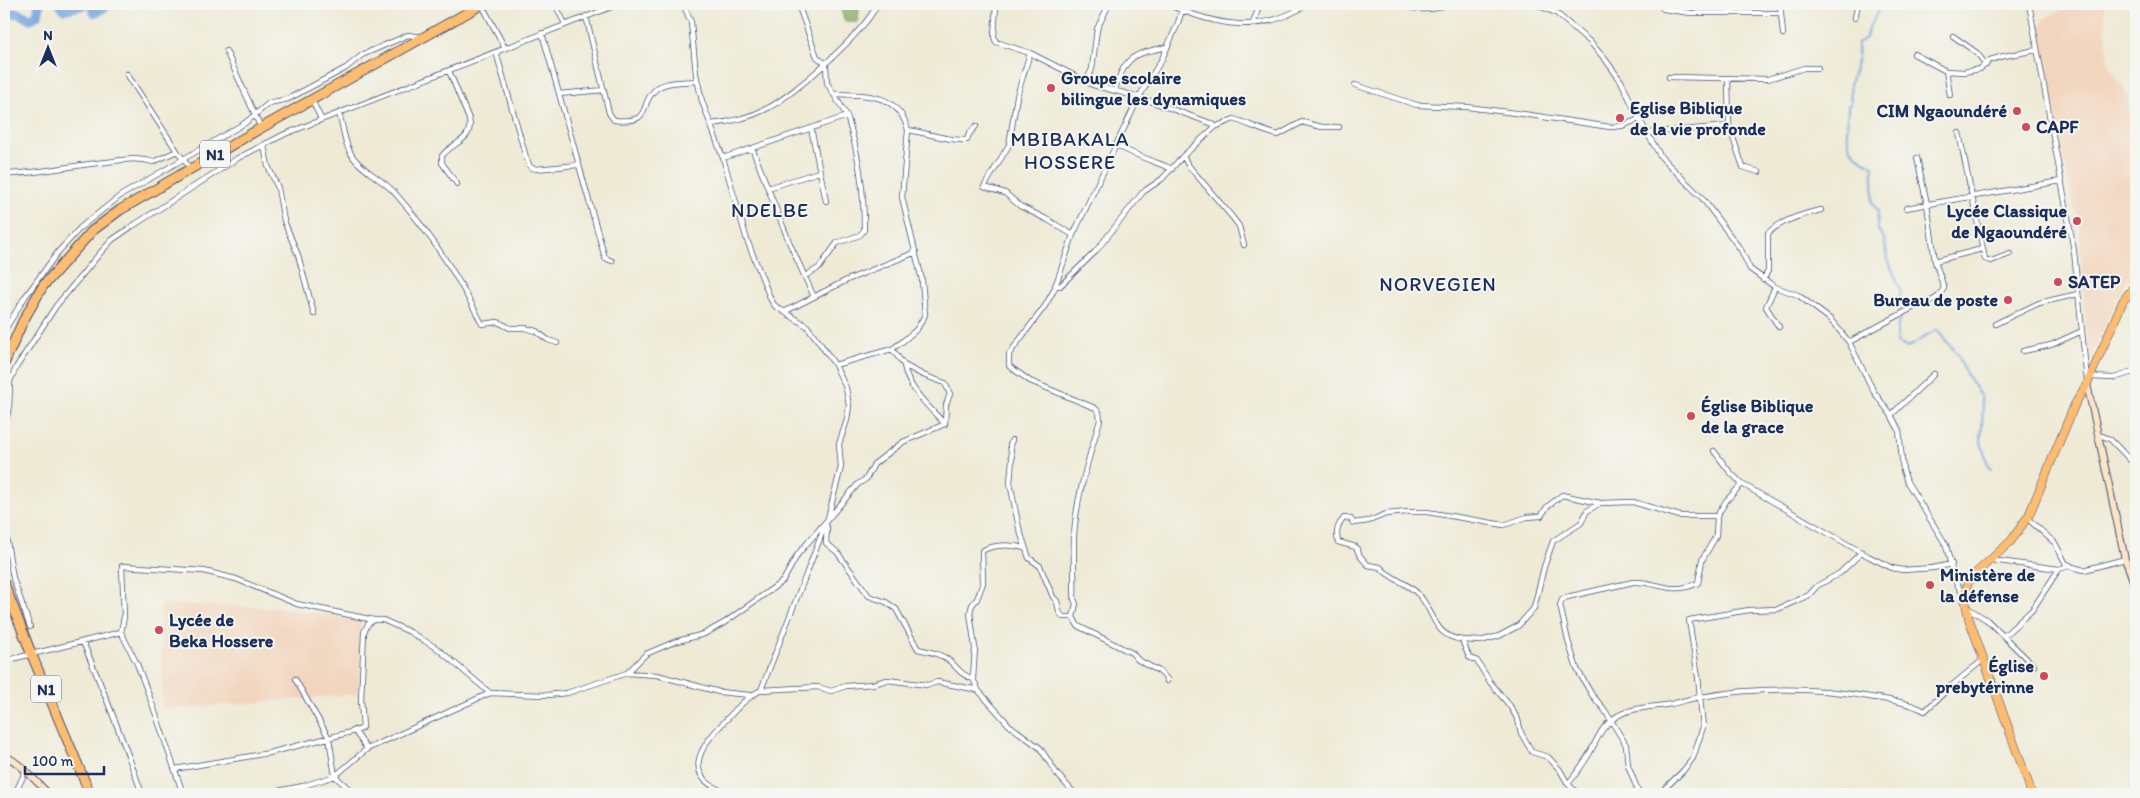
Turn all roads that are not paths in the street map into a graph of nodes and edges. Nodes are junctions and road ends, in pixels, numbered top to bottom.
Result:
1 (482, 4) edge
2 (555, 4) edge
3 (619, 4) edge
4 (683, 4) edge
5 (798, 4) edge
6 (877, 4) edge
7 (996, 4) edge
8 (1109, 4) edge
9 (1167, 4) edge
10 (1184, 4) edge
11 (1260, 4) edge
12 (1308, 4) edge
13 (1398, 4) edge
14 (1446, 4) edge
15 (1535, 4) edge
16 (1659, 4) edge
17 (1780, 4) edge
18 (1858, 4) edge
19 (2038, 4) edge
20 (2029, 6) edge
21 (1182, 10) junction
22 (1780, 12) junction
23 (586, 16) junction
24 (1855, 18) dead end
25 (1253, 23) junction
26 (565, 24) junction
27 (542, 33) junction
28 (1783, 34) dead end
29 (1953, 36) dead end
30 (423, 37) junction
31 (1168, 44) junction
32 (505, 48) junction
33 (2037, 50) junction
34 (226, 51) dead end
35 (496, 52) junction
36 (1030, 53) junction
37 (1914, 54) dead end
38 (826, 64) junction
39 (1986, 65) junction
40 (1818, 68) dead end
41 (449, 70) junction
42 (1946, 71) junction
43 (127, 74) dead end
44 (1669, 77) dead end
45 (1728, 79) junction
46 (697, 80) junction
47 (1086, 82) junction
48 (1355, 85) dead end
49 (604, 90) junction
50 (1115, 90) junction
51 (559, 94) junction
52 (835, 94) junction
53 (1950, 95) dead end
54 (1139, 97) junction
55 (312, 100) junction
56 (339, 114) junction
57 (254, 115) junction
58 (847, 116) junction
59 (321, 119) junction
60 (1638, 119) junction
61 (711, 124) junction
62 (976, 126) dead end
63 (1728, 126) junction
64 (1215, 127) junction
65 (1339, 127) dead end
66 (261, 128) junction
67 (811, 128) junction
68 (908, 130) junction
69 (1647, 133) junction
70 (1959, 133) dead end
71 (1117, 145) junction
72 (264, 146) junction
73 (752, 148) junction
74 (176, 151) junction
75 (1183, 156) junction
76 (723, 158) junction
77 (1917, 158) dead end
78 (183, 159) junction
79 (578, 165) junction
80 (190, 168) junction
81 (1172, 169) junction
82 (820, 172) junction
83 (1759, 172) dead end
84 (4, 174) edge
85 (2061, 181) junction
86 (457, 184) dead end
87 (768, 188) junction
88 (1972, 196) junction
89 (826, 200) dead end
90 (1928, 204) junction
91 (1906, 208) dead end
92 (1821, 210) dead end
93 (1074, 235) junction
94 (1244, 245) dead end
95 (1982, 249) junction
96 (916, 252) junction
97 (2010, 254) dead end
98 (612, 261) dead end
99 (1935, 261) junction
100 (805, 276) junction
101 (1764, 280) junction
102 (2136, 284) edge
103 (1055, 285) junction
104 (1775, 287) junction
105 (2078, 294) junction
106 (814, 297) junction
107 (784, 312) junction
108 (314, 314) dead end
109 (1995, 324) dead end
110 (1779, 327) dead end
111 (4, 331) edge
112 (2082, 331) junction
113 (1849, 342) junction
114 (557, 343) dead end
115 (892, 349) junction
116 (2023, 351) dead end
117 (4, 364) edge
118 (904, 364) junction
119 (835, 365) junction
120 (2136, 370) edge
121 (1934, 374) dead end
122 (2088, 381) junction
123 (1891, 415) junction
124 (946, 424) junction
125 (4, 427) edge
126 (2097, 434) junction
127 (1012, 440) dead end
128 (1714, 451) dead end
129 (2136, 466) edge
130 (1742, 484) junction
131 (1600, 503) junction
132 (1717, 516) junction
133 (828, 518) junction
134 (2027, 518) junction
135 (4, 524) edge
136 (1026, 549) junction
137 (1862, 552) junction
138 (2125, 559) junction
139 (1991, 560) junction
140 (1952, 564) junction
141 (2059, 569) junction
142 (2084, 570) junction
143 (4, 583) edge
144 (2136, 588) edge
145 (6, 595) edge
146 (1964, 595) junction
147 (1965, 606) junction
148 (1073, 617) junction
149 (374, 620) junction
150 (30, 627) dead end
151 (121, 632) junction
152 (2004, 636) junction
153 (1462, 640) junction
154 (82, 642) junction
155 (31, 653) junction
156 (1984, 659) junction
157 (4, 661) edge
158 (2034, 666) dead end
159 (627, 673) junction
160 (295, 679) dead end
161 (973, 679) junction
162 (1167, 682) dead end
163 (761, 690) junction
164 (978, 690) junction
165 (490, 693) junction
166 (750, 695) junction
167 (1699, 697) junction
168 (1611, 720) junction
169 (354, 730) junction
170 (329, 738) junction
171 (367, 749) junction
172 (4, 755) edge
173 (175, 769) junction
174 (26, 770) junction
175 (335, 776) junction
176 (1568, 784) junction
177 (15, 794) edge
178 (48, 794) edge
179 (90, 794) edge
180 (142, 794) edge
181 (183, 794) edge
182 (263, 794) edge
183 (354, 794) edge
184 (730, 794) edge
185 (1075, 794) edge
186 (1578, 794) edge
187 (1639, 794) edge
188 (1659, 794) edge
189 (2031, 794) edge

1 - 30 highway, N1
1 - 32 street
2 - 26 street
3 - 23 street
4 - 46 street
5 - 38 street
6 - 38 street
7 - 36 street
8 - 47 street
9 - 21 street
10 - 21 street
11 - 25 street
12 - 25 street
13 - 14 street
15 - 60 street
16 - 22 street
17 - 22 street
18 - 24 street
19 - 20 street
20 - 33 street
21 - 25 street
21 - 31 street
22 - 28 street
23 - 26 street
23 - 49 street
26 - 27 street
27 - 32 street
27 - 51 street
29 - 39 street
30 - 55 highway, N1
30 - 57 street
31 - 50 street
31 - 54 street
32 - 35 street
33 - 39 street
33 - 85 street
34 - 57 street
35 - 41 street
35 - 79 street
36 - 47 street
36 - 93 street
37 - 42 street
38 - 52 street
38 - 61 street
39 - 42 street
40 - 45 street
41 - 56 street
41 - 86 street
42 - 53 street
43 - 74 street
44 - 45 street
45 - 63 street
46 - 49 street
46 - 61 street
47 - 50 street
48 - 60 street
49 - 51 street
50 - 54 street
51 - 79 street
52 - 58 street
52 - 68 street
54 - 64 street
54 - 71 street
55 - 59 street
55 - 66 highway, N1
56 - 59 street
56 - 114 street
57 - 66 street
57 - 78 street
58 - 67 street
58 - 100 street
59 - 72 street
60 - 69 street
61 - 76 street
62 - 68 street
63 - 69 street
63 - 83 street
64 - 65 street
64 - 75 street
66 - 80 highway, N1
67 - 73 street
67 - 82 street
68 - 96 street
69 - 101 street
70 - 88 street
71 - 81 street
71 - 93 street
72 - 108 street
72 - 125 street
73 - 76 street
73 - 87 street
74 - 78 street
74 - 84 street
75 - 81 street
75 - 94 street
76 - 107 street
77 - 90 street
78 - 80 street
78 - 111 street
79 - 98 street
80 - 117 highway, N1
81 - 103 street
82 - 87 street
82 - 89 street
85 - 88 street
85 - 105 street
87 - 100 street
88 - 90 street
88 - 95 street
90 - 91 street
90 - 99 street
92 - 101 street
93 - 103 street
95 - 97 street
95 - 99 street
96 - 106 street
96 - 115 street
99 - 113 street
100 - 106 street
101 - 104 street
102 - 122 main road
103 - 148 street
104 - 110 street
104 - 113 street
105 - 109 street
105 - 112 street
106 - 107 street
107 - 119 street
112 - 116 street
112 - 122 street
113 - 123 street
115 - 118 street
115 - 119 street
118 - 124 street
118 - 124 street
119 - 133 street
120 - 122 street
121 - 123 street
122 - 126 street
122 - 134 main road
123 - 140 street
124 - 133 street
126 - 129 street
126 - 138 street
127 - 136 street
128 - 130 street
130 - 132 street
130 - 137 street
131 - 132 street
131 - 153 street
131 - 153 street
132 - 168 street
133 - 159 street
133 - 161 street
133 - 163 street
134 - 139 main road
134 - 142 street
135 - 150 street
136 - 148 street
136 - 161 street
137 - 140 street
137 - 167 street
138 - 142 street
138 - 144 street
139 - 141 street
139 - 146 main road
140 - 146 street
141 - 142 street
141 - 152 street
143 - 145 highway, N1
145 - 155 highway, N1
146 - 147 main road
147 - 152 street
147 - 156 main road
148 - 162 street
149 - 151 street
149 - 165 street
149 - 169 street
151 - 154 street
151 - 173 street
152 - 158 street
153 - 176 street
154 - 155 street
154 - 180 street
155 - 157 street
155 - 179 highway, N1
156 - 167 street
156 - 189 main road
159 - 165 street
159 - 166 street
160 - 170 street
161 - 164 street
163 - 164 street
163 - 166 street
164 - 185 street
165 - 171 street
166 - 184 street
167 - 168 street
167 - 188 street
168 - 176 street
168 - 187 street
169 - 170 street
169 - 171 street
170 - 173 street
170 - 175 street
171 - 175 street
172 - 174 street
173 - 181 street
174 - 177 street
174 - 178 street
175 - 182 street
175 - 183 street
176 - 186 street

